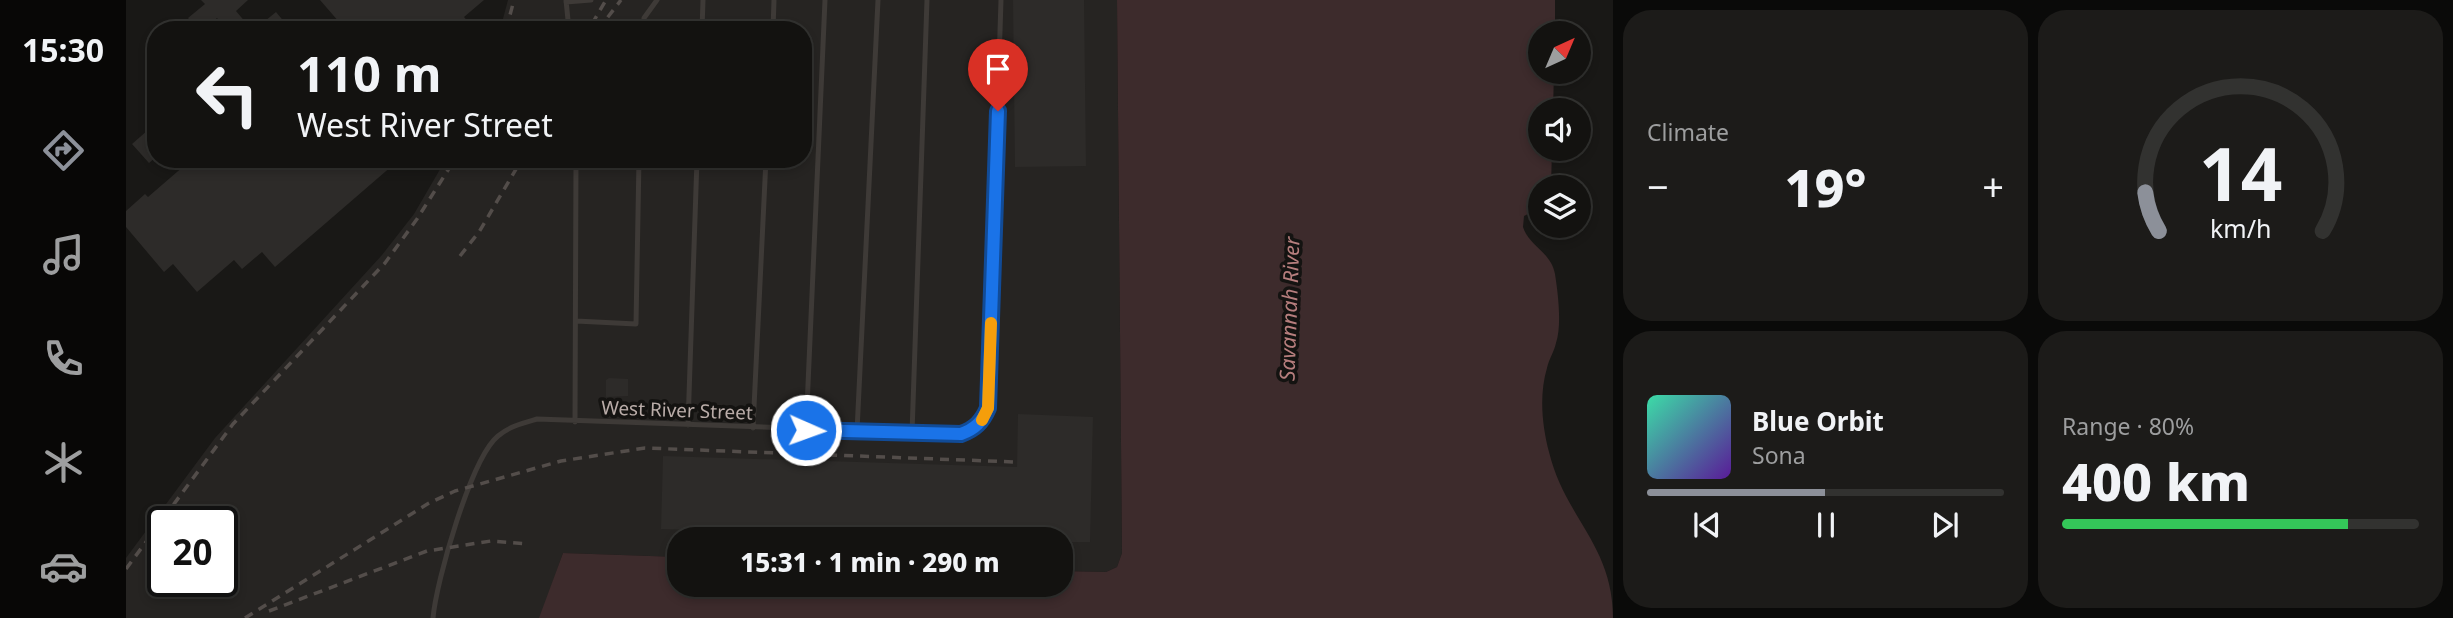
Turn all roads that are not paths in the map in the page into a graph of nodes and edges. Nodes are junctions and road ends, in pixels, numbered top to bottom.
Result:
1 (592, 0) edge
2 (656, 0) edge
3 (703, 0) edge
4 (774, 0) edge
5 (825, 0) edge
6 (878, 0) edge
7 (928, 0) edge
8 (1002, 0) edge
9 (566, 1) edge
10 (568, 21) edge
11 (644, 21) edge
12 (702, 21) edge
13 (773, 21) edge
14 (576, 168) edge
15 (639, 168) edge
16 (697, 168) edge
17 (766, 168) edge
18 (576, 321) junction
19 (575, 422) junction
20 (688, 425) junction
21 (753, 428) junction
22 (806, 430) junction
23 (857, 431) junction
24 (912, 433) junction
25 (433, 618) edge

1 - 9 lane
2 - 11 lane
3 - 12 lane
4 - 13 lane
5 - 22 lane
6 - 23 lane
7 - 24 lane
8 - 24 lane, West River Street
9 - 10 lane
14 - 18 lane, West River Street
15 - 18 lane
16 - 20 lane
17 - 21 lane
18 - 19 lane, West River Street
19 - 20 lane, West River Street
19 - 25 lane, West River Street
20 - 21 lane, West River Street
21 - 22 lane, West River Street
22 - 23 lane, West River Street
23 - 24 lane, West River Street

